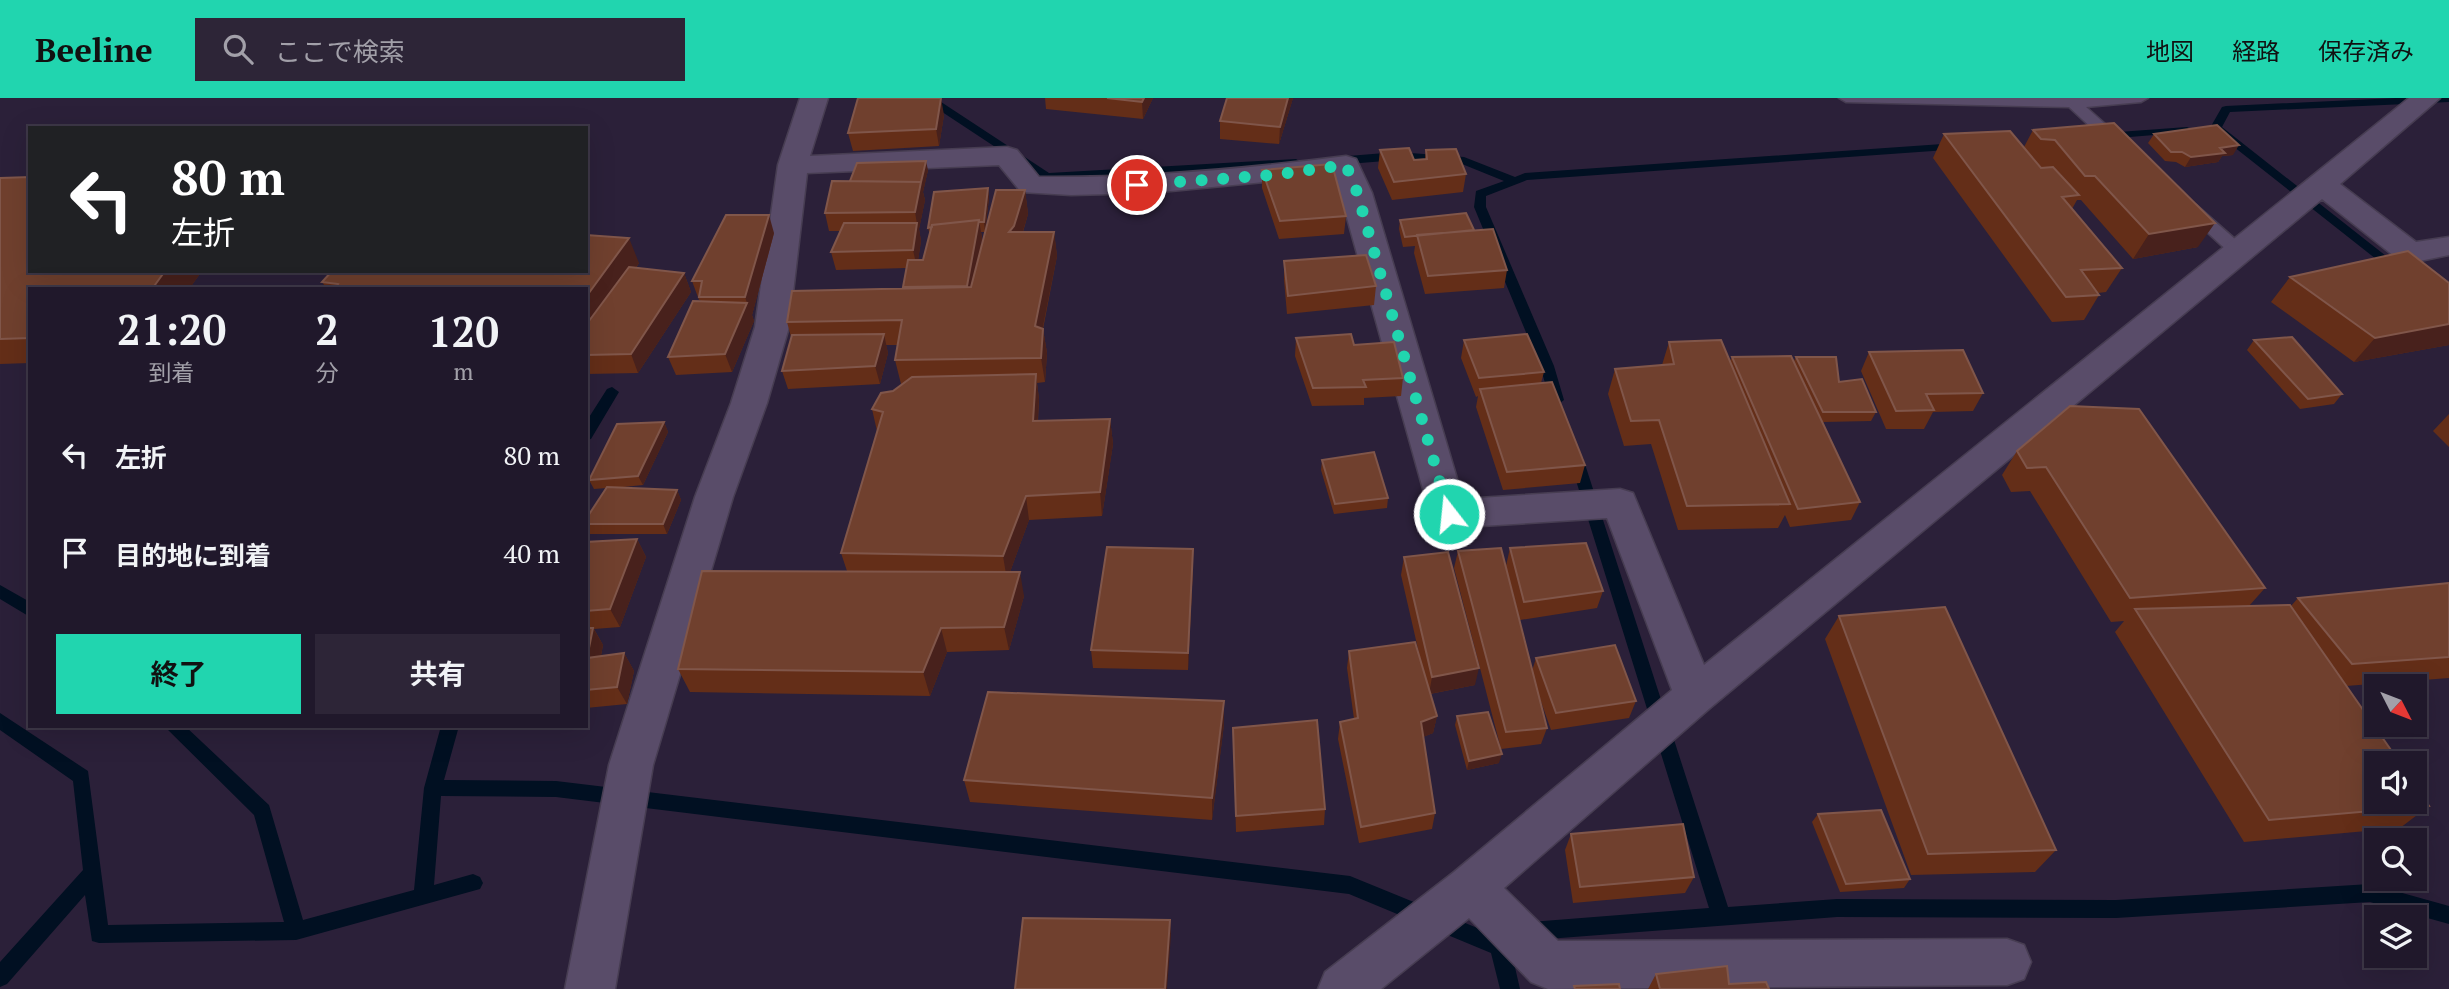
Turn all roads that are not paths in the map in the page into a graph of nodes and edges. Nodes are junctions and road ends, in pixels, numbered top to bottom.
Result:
1 (814, 98) edge
2 (1846, 98) edge
3 (2141, 98) edge
4 (1944, 99) edge
5 (2073, 103) junction
6 (2419, 103) edge
7 (2129, 154) edge
8 (793, 165) junction
9 (2308, 194) junction
10 (2179, 198) edge
11 (2449, 246) edge
12 (2238, 251) junction
13 (1695, 696) junction
14 (1443, 910) junction
15 (1536, 957) edge
16 (2007, 962) dead end
17 (590, 989) edge
18 (1343, 989) edge

1 - 8 street
2 - 4 lane
3 - 5 lane
4 - 5 lane
5 - 7 lane
6 - 9 street
8 - 13 street
8 - 17 street
9 - 11 street
9 - 12 street
10 - 12 lane
12 - 13 street
13 - 14 street
14 - 15 street
14 - 18 street
15 - 16 street

